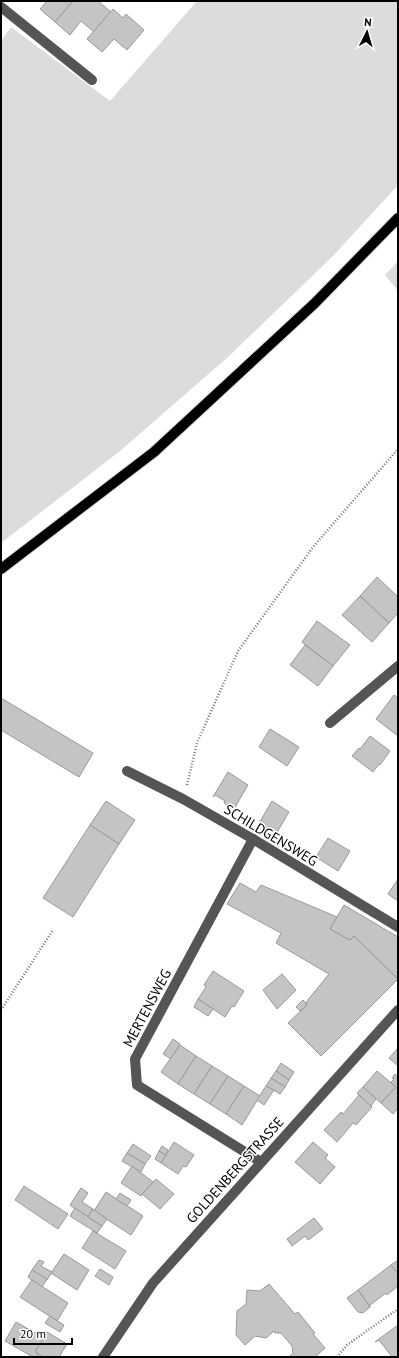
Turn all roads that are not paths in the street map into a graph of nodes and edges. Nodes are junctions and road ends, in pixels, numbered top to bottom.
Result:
1 (1, 7) edge
2 (92, 80) dead end
3 (398, 218) edge
4 (1, 569) edge
5 (398, 666) edge
6 (330, 723) dead end
7 (127, 771) dead end
8 (253, 839) junction
9 (398, 927) edge
10 (398, 1010) edge
11 (261, 1162) junction
12 (103, 1357) edge

1 - 2 street
3 - 4 main road
5 - 6 street
7 - 8 street, SCHILDGENSWEG
8 - 9 street, SCHILDGENSWEG
8 - 11 street, MERTENSWEG
10 - 11 street, GOLDENBERGSTRASSE
11 - 12 street, GOLDENBERGSTRASSE

